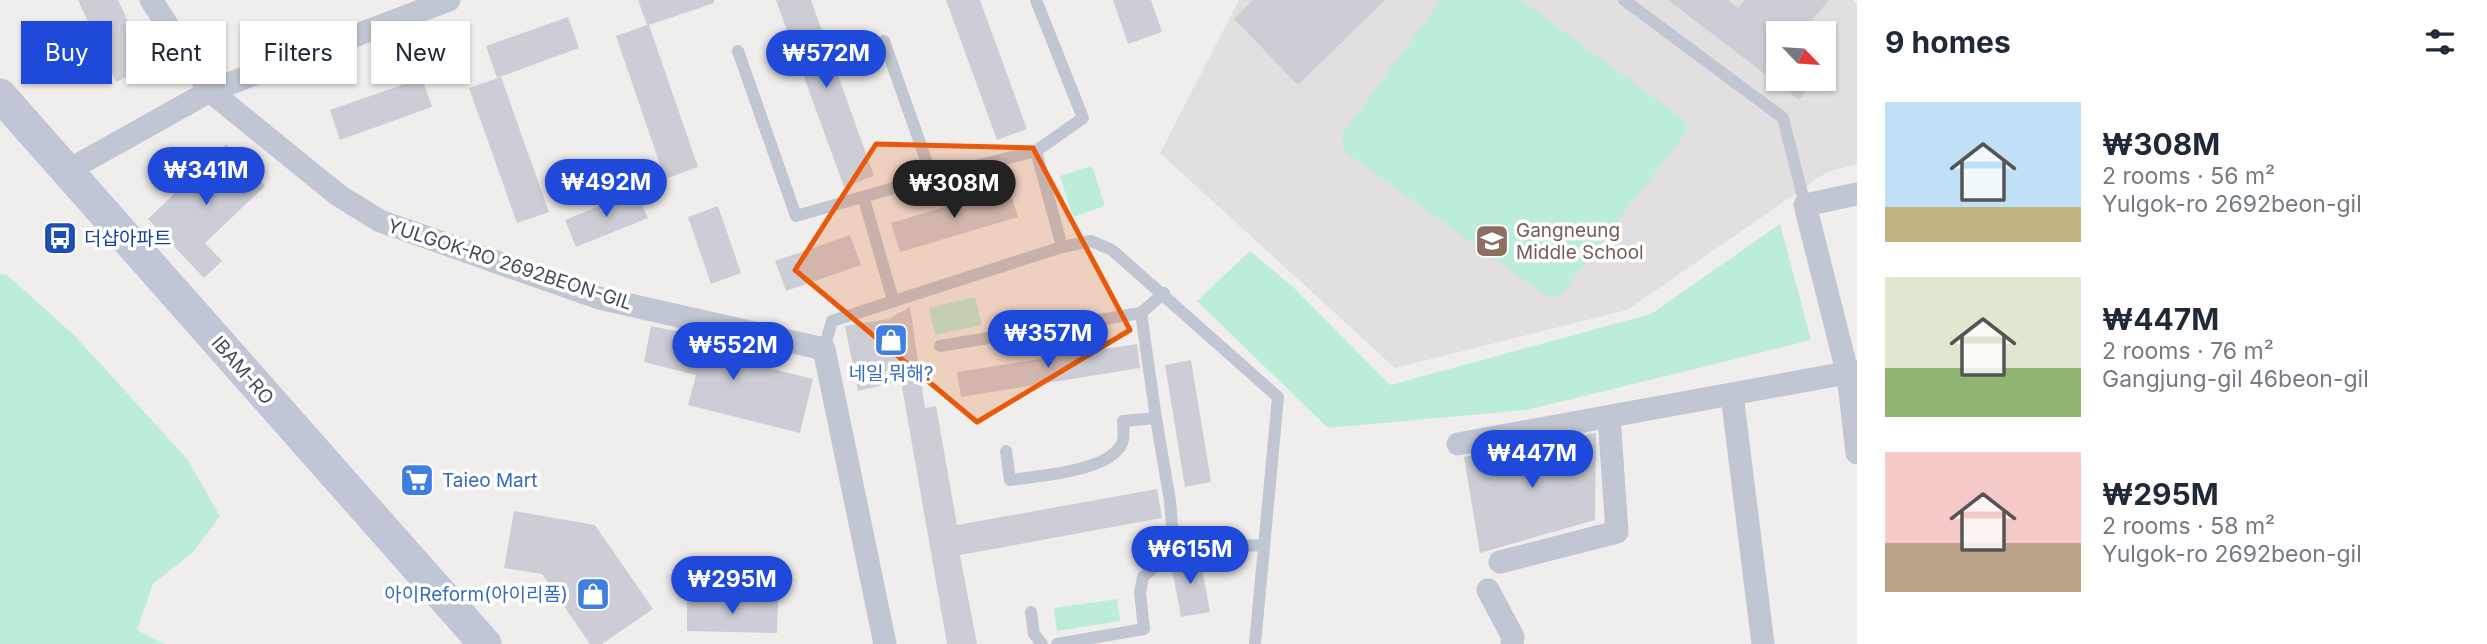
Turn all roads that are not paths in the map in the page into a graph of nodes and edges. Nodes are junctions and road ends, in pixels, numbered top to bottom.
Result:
1 (150, 0) edge
2 (449, 0) edge
3 (1036, 0) edge
4 (1624, 0) edge
5 (884, 41) dead end
6 (738, 51) dead end
7 (210, 91) junction
8 (0, 95) edge
9 (1036, 151) junction
10 (67, 171) junction
11 (932, 177) junction
12 (1857, 194) edge
13 (864, 199) junction
14 (1805, 205) junction
15 (1062, 247) junction
16 (1164, 293) junction
17 (893, 300) junction
18 (1141, 313) junction
19 (940, 346) dead end
20 (824, 349) junction
21 (1852, 373) edge
22 (1732, 395) junction
23 (1609, 417) junction
24 (1156, 418) junction
25 (1458, 444) dead end
26 (1006, 451) dead end
27 (1857, 453) edge
28 (1264, 545) junction
29 (1174, 549) junction
30 (1500, 562) dead end
31 (1488, 590) dead end
32 (1031, 612) dead end
33 (485, 644) edge
34 (885, 644) edge
35 (1042, 644) edge
36 (1057, 644) edge
37 (1255, 644) edge
38 (1512, 644) edge
39 (1763, 644) edge

1 - 7 street, YULGOK-RO 2692BEON-GIL
2 - 7 street
3 - 9 lane
4 - 14 lane
5 - 11 lane
6 - 13 lane
7 - 10 street
7 - 20 street, YULGOK-RO 2692BEON-GIL
8 - 10 street, IBAM-RO
9 - 11 lane
9 - 15 lane
10 - 33 street, IBAM-RO
11 - 13 lane
12 - 14 street
13 - 17 lane
14 - 21 street
15 - 16 lane
15 - 17 lane
16 - 18 lane
16 - 28 lane
17 - 20 lane
18 - 19 lane
18 - 24 lane
20 - 34 street
21 - 22 street
21 - 27 street
22 - 23 street
22 - 39 street
23 - 25 street
23 - 30 street
24 - 26 lane
24 - 29 lane
28 - 29 lane
28 - 37 lane
29 - 36 lane
31 - 38 street
32 - 35 lane

